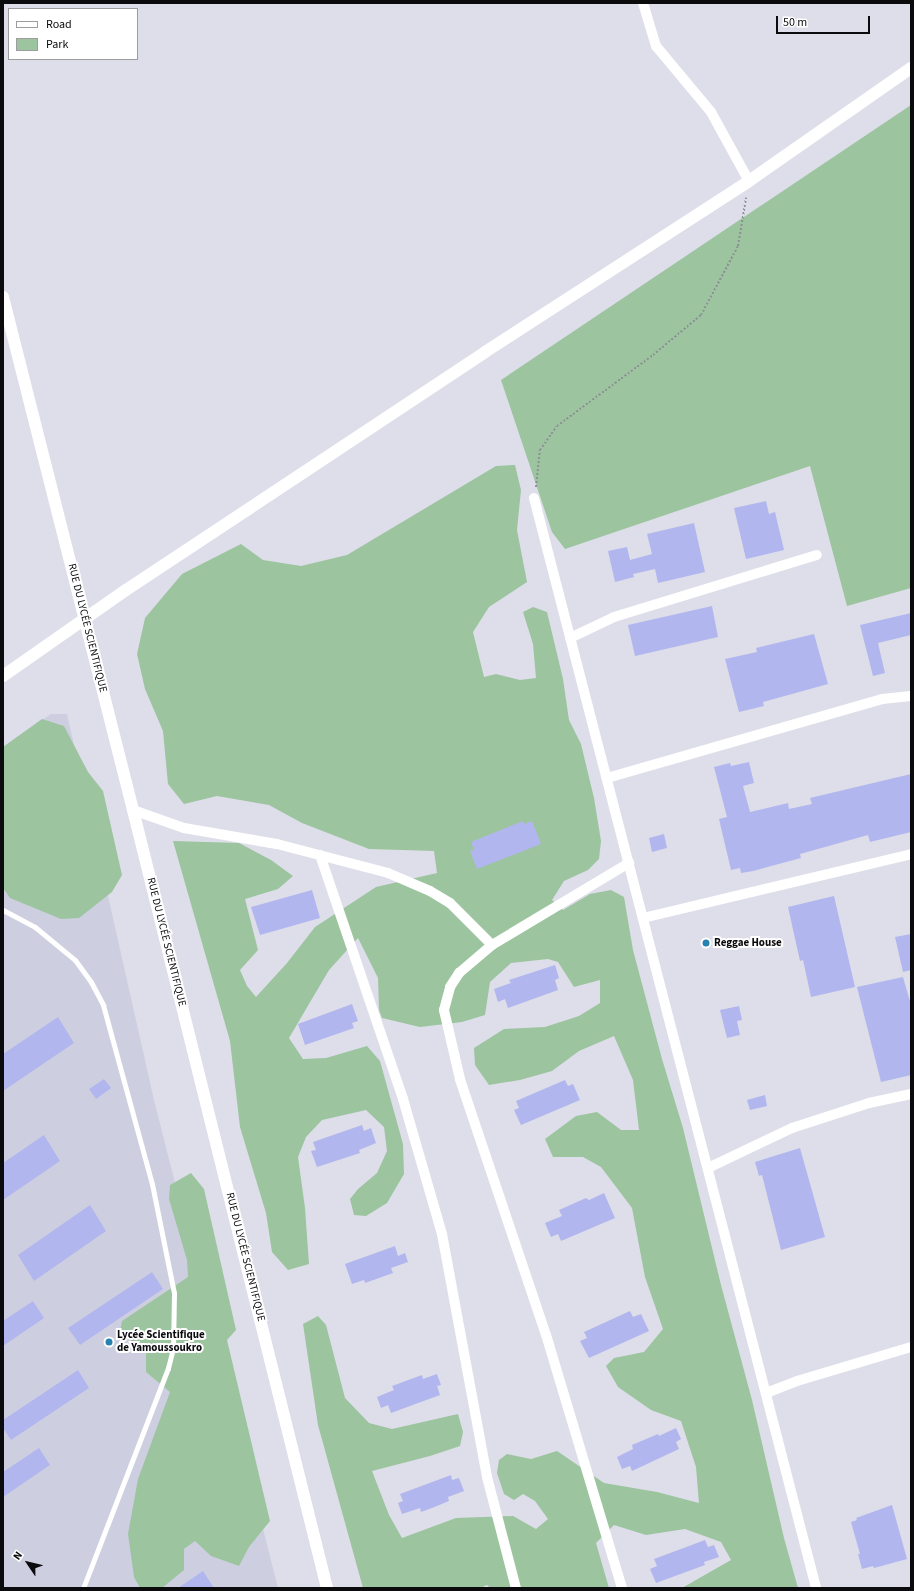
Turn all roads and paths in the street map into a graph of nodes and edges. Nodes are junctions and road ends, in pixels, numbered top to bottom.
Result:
1 (642, 3) edge
2 (911, 68) edge
3 (749, 181) junction
4 (3, 297) edge
5 (534, 498) joint
6 (817, 555) dead end
7 (85, 619) junction
8 (570, 638) junction
9 (3, 676) edge
10 (911, 696) edge
11 (607, 778) junction
12 (133, 810) junction
13 (911, 854) edge
14 (320, 855) junction
15 (629, 863) junction
16 (3, 910) edge
17 (643, 918) junction
18 (492, 945) junction
19 (911, 1094) edge
20 (708, 1168) junction
21 (911, 1347) edge
22 (766, 1393) junction
23 (84, 1588) edge
24 (327, 1588) edge
25 (516, 1588) edge
26 (622, 1588) edge
27 (816, 1588) edge

1 - 3 street
2 - 3 street
3 - 5 path
3 - 7 street
4 - 7 street, RUE DU LYCÉE SCIENTIFIQUE
5 - 8 street
6 - 8 street
7 - 9 street
7 - 12 street, RUE DU LYCÉE SCIENTIFIQUE
8 - 11 street
10 - 11 street
11 - 15 street
12 - 14 street
12 - 24 street, RUE DU LYCÉE SCIENTIFIQUE
13 - 17 street
14 - 18 street
14 - 25 street
15 - 17 street
15 - 18 street
16 - 23 lane
17 - 20 street
18 - 26 street
19 - 20 street
20 - 22 street
21 - 22 street
22 - 27 street

